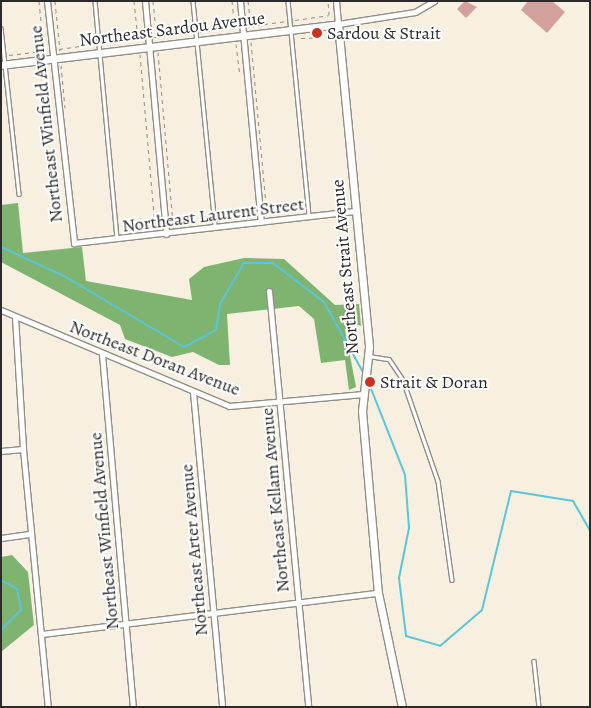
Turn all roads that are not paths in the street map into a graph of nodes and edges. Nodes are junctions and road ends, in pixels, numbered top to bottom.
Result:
1 (47, 1) edge
2 (95, 1) edge
3 (144, 1) edge
4 (193, 1) edge
5 (240, 1) edge
6 (288, 1) edge
7 (336, 1) edge
8 (434, 1) edge
9 (338, 24) junction
10 (1, 28) edge
11 (290, 30) junction
12 (247, 38) junction
13 (196, 41) junction
14 (150, 50) junction
15 (100, 53) junction
16 (49, 63) junction
17 (4, 65) edge
18 (19, 194) dead end
19 (356, 211) junction
20 (309, 217) junction
21 (262, 222) junction
22 (215, 228) junction
23 (166, 234) junction
24 (117, 240) junction
25 (74, 243) joint
26 (269, 292) dead end
27 (1, 310) edge
28 (15, 317) junction
29 (102, 354) junction
30 (369, 356) junction
31 (193, 392) junction
32 (363, 394) junction
33 (280, 404) junction
34 (23, 449) junction
35 (1, 451) edge
36 (31, 534) junction
37 (1, 538) edge
38 (452, 580) dead end
39 (378, 593) junction
40 (298, 603) junction
41 (213, 613) junction
42 (126, 624) junction
43 (42, 634) junction
44 (534, 661) dead end
45 (48, 707) edge
46 (133, 707) edge
47 (222, 707) edge
48 (308, 707) edge
49 (402, 707) edge
50 (539, 707) edge

1 - 16 street, Northeast Winfield Avenue
2 - 15 lane
3 - 14 street
4 - 13 lane
5 - 12 street
6 - 11 lane
7 - 9 street, Northeast Strait Avenue
8 - 9 street, Northeast Sardou Avenue
9 - 11 main road, Northeast Sardou Avenue
9 - 19 main road, Northeast Strait Avenue
10 - 17 lane
11 - 12 main road, Northeast Sardou Avenue
11 - 20 lane
12 - 13 main road, Northeast Sardou Avenue
12 - 21 street
13 - 14 main road, Northeast Sardou Avenue
13 - 22 lane
14 - 15 main road, Northeast Sardou Avenue
14 - 23 street
15 - 16 main road, Northeast Sardou Avenue
15 - 24 lane
16 - 17 main road, Northeast Sardou Avenue
16 - 25 street, Northeast Winfield Avenue
17 - 18 lane
19 - 20 street, Northeast Laurent Street
19 - 30 main road, Northeast Strait Avenue
20 - 21 street, Northeast Laurent Street
21 - 22 street, Northeast Laurent Street
22 - 23 street, Northeast Laurent Street
23 - 24 street, Northeast Laurent Street
24 - 25 street, Northeast Laurent Street
26 - 33 street, Northeast Kellam Avenue
27 - 28 street, Northeast Doran Avenue
28 - 29 street, Northeast Doran Avenue
28 - 34 street
29 - 31 street, Northeast Doran Avenue
29 - 42 street, Northeast Winfield Avenue
30 - 32 main road, Northeast Strait Avenue
30 - 38 lane
31 - 33 street, Northeast Doran Avenue
31 - 41 street, Northeast Arter Avenue
32 - 33 street, Northeast Doran Avenue
32 - 39 main road, Northeast Strait Avenue
33 - 40 street, Northeast Kellam Avenue
34 - 35 street
34 - 36 street
36 - 37 street
36 - 43 street
39 - 40 street
39 - 49 main road, Northeast Strait Avenue
40 - 41 street
40 - 48 street, Northeast Kellam Avenue
41 - 42 street
41 - 47 street, Northeast Arter Avenue
42 - 43 street
42 - 46 street, Northeast Winfield Avenue
43 - 45 street
44 - 50 lane

